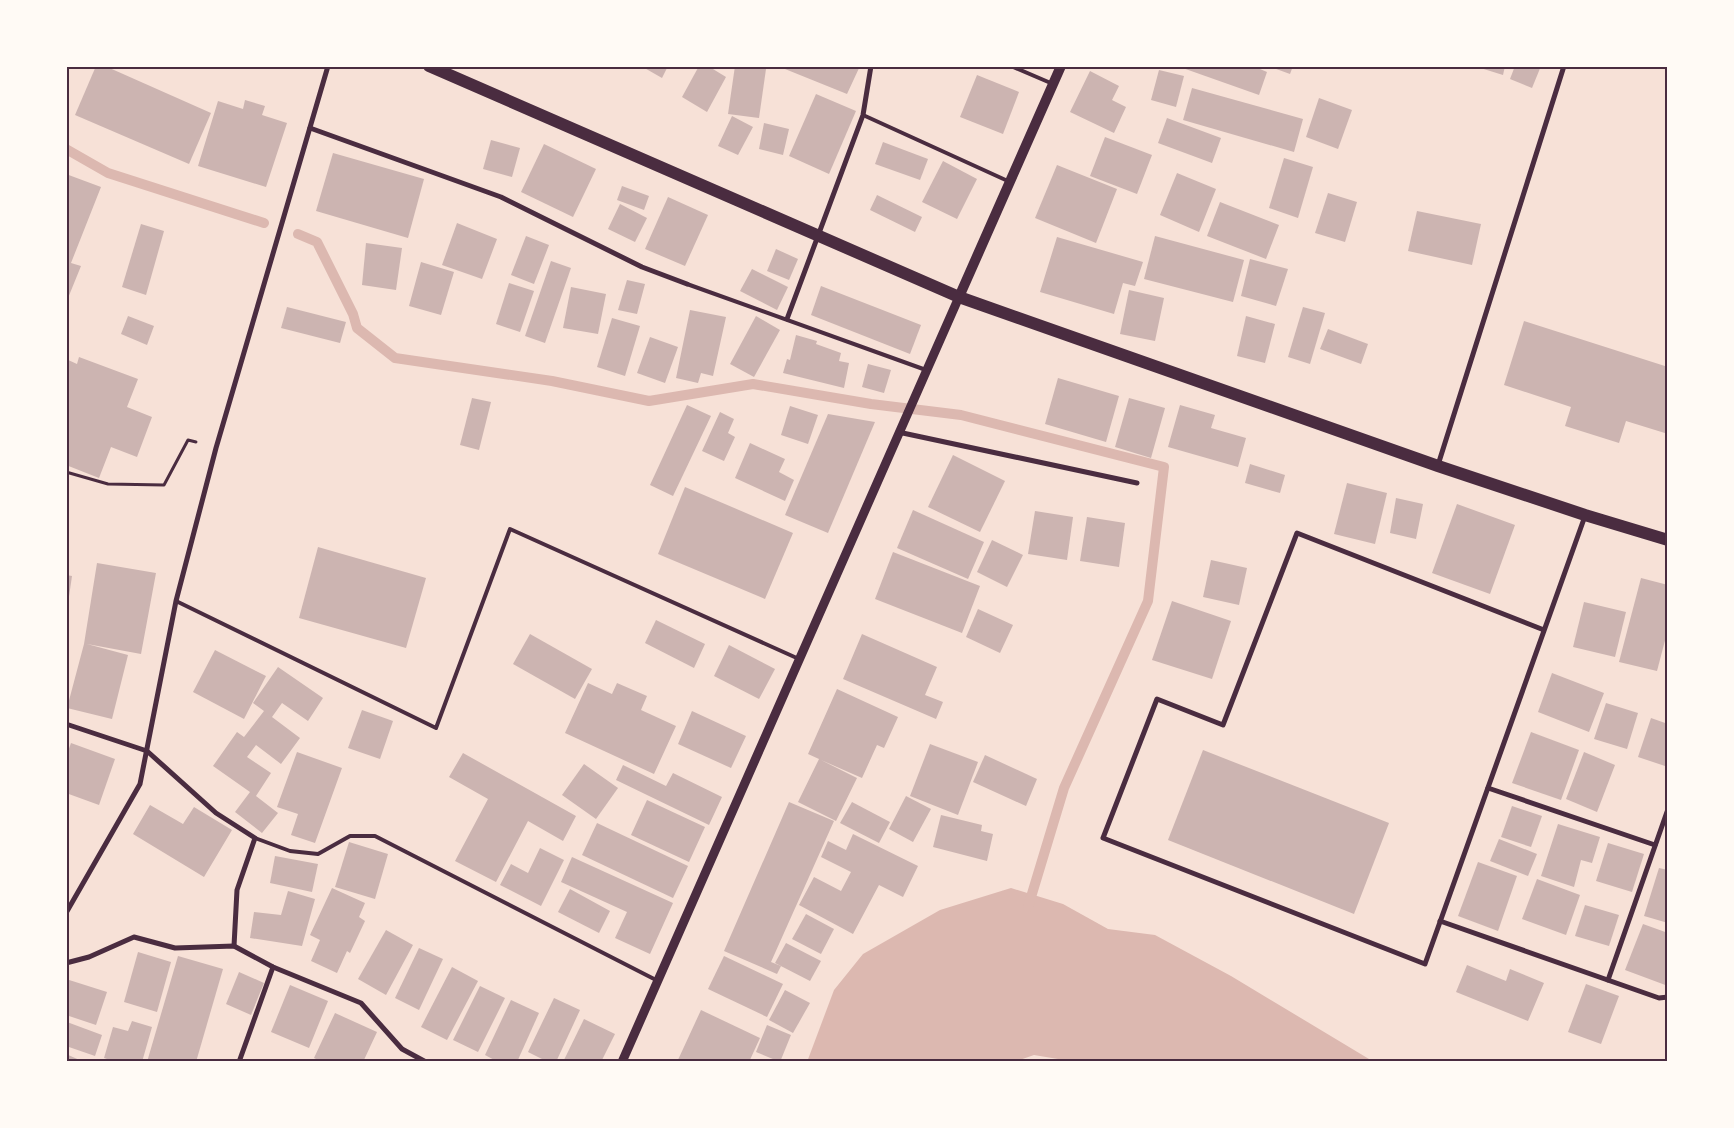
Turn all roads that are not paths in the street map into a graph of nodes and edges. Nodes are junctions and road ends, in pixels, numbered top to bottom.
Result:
1 (328, 66) edge
2 (429, 66) edge
3 (871, 66) edge
4 (1011, 66) edge
5 (1061, 66) edge
6 (1564, 66) edge
7 (1053, 84) junction
8 (862, 115) junction
9 (310, 128) junction
10 (1010, 182) junction
11 (818, 234) junction
12 (687, 284) joint
13 (959, 297) junction
14 (787, 320) junction
15 (926, 370) junction
16 (898, 432) junction
17 (1438, 466) junction
18 (1137, 483) dead end
19 (1585, 515) junction
20 (1668, 540) edge
21 (176, 601) junction
22 (1544, 630) junction
23 (799, 658) junction
24 (66, 724) edge
25 (147, 751) junction
26 (1488, 788) junction
27 (1668, 809) edge
28 (255, 838) junction
29 (1655, 845) junction
30 (66, 913) edge
31 (1440, 921) junction
32 (234, 946) junction
33 (66, 963) edge
34 (273, 967) junction
35 (1608, 980) junction
36 (658, 981) junction
37 (1668, 997) edge
38 (239, 1062) edge
39 (426, 1062) edge
40 (622, 1062) edge

1 - 9 street
2 - 11 main road
3 - 8 street
4 - 7 lane
5 - 7 main road
6 - 17 street
7 - 10 main road
8 - 10 lane
8 - 11 street
9 - 12 street
9 - 21 street
10 - 13 main road
11 - 13 main road
11 - 14 street
12 - 14 lane
13 - 15 street
13 - 17 main road
14 - 15 lane
15 - 16 street
16 - 18 street
16 - 23 street
17 - 19 main road
19 - 20 main road
19 - 22 street
21 - 23 lane
21 - 25 street
22 - 26 street
22 - 31 street
23 - 36 street
24 - 25 street
25 - 28 street
25 - 30 street
26 - 29 street
26 - 31 street
27 - 29 street
28 - 32 street
28 - 36 lane
29 - 35 street
31 - 35 street
32 - 33 street
32 - 34 street
34 - 38 street
34 - 39 street
35 - 37 street
36 - 40 street

